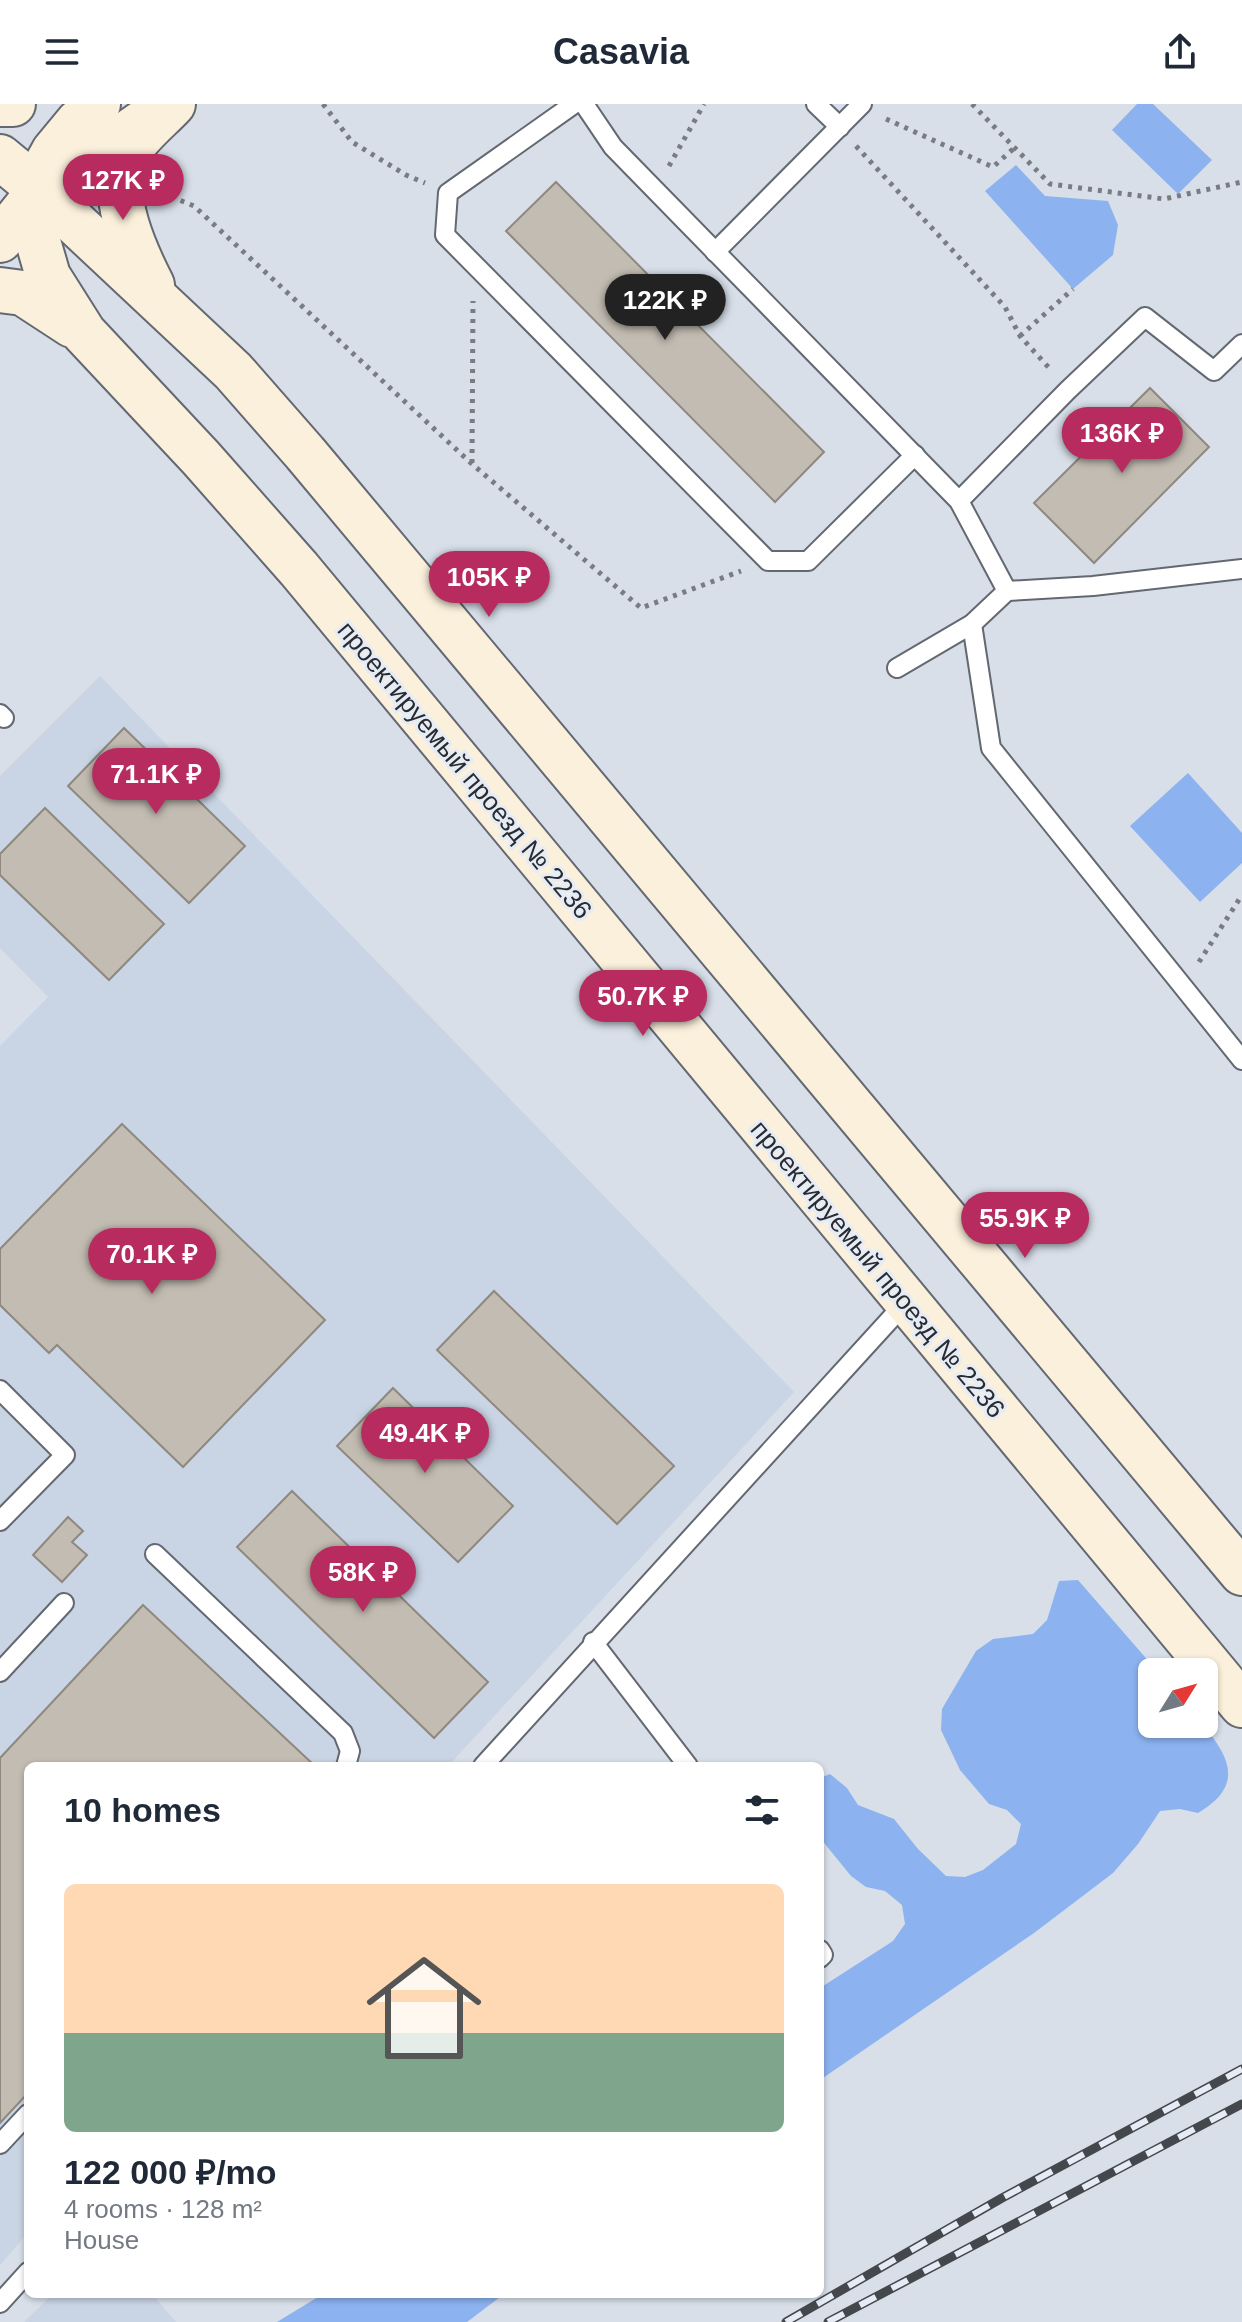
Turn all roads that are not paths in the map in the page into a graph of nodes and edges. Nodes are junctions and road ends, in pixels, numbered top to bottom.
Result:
1 (0, 104) edge
2 (13, 104) edge
3 (98, 104) edge
4 (173, 104) edge
5 (574, 104) edge
6 (584, 104) edge
7 (816, 104) edge
8 (861, 106) edge
9 (840, 127) junction
10 (0, 157) edge
11 (40, 190) junction
12 (0, 240) edge
13 (715, 252) junction
14 (0, 290) edge
15 (161, 302) junction
16 (84, 333) junction
17 (1242, 344) edge
18 (915, 455) junction
19 (959, 501) junction
20 (1242, 569) edge
21 (1007, 591) junction
22 (972, 624) junction
23 (897, 668) dead end
24 (1242, 1060) edge
25 (906, 1302) junction
26 (0, 1390) edge
27 (0, 1521) edge
28 (155, 1554) dead end
29 (1242, 1573) edge
30 (64, 1603) dead end
31 (593, 1642) junction
32 (0, 1672) edge
33 (1242, 1705) edge
34 (347, 1762) edge
35 (487, 1762) edge
36 (685, 1762) edge
37 (24, 2118) edge
38 (0, 2144) edge
39 (24, 2276) edge
40 (0, 2303) edge

1 - 2 main road
3 - 11 main road
4 - 11 main road
4 - 15 main road
5 - 18 lane
6 - 13 lane
7 - 9 lane
8 - 9 lane
9 - 13 lane
10 - 11 main road
11 - 12 main road
11 - 15 main road
11 - 16 main road, проектируемый проезд № 2236
13 - 18 lane
14 - 16 main road
15 - 29 main road
16 - 25 main road, проектируемый проезд № 2236
17 - 19 lane
18 - 19 lane
19 - 21 lane
20 - 21 lane
21 - 22 lane
22 - 23 lane
22 - 24 lane
25 - 31 lane
25 - 33 main road, проектируемый проезд № 2236
26 - 27 lane
28 - 34 lane
30 - 32 lane
31 - 35 lane
31 - 36 lane
37 - 38 lane
39 - 40 lane

